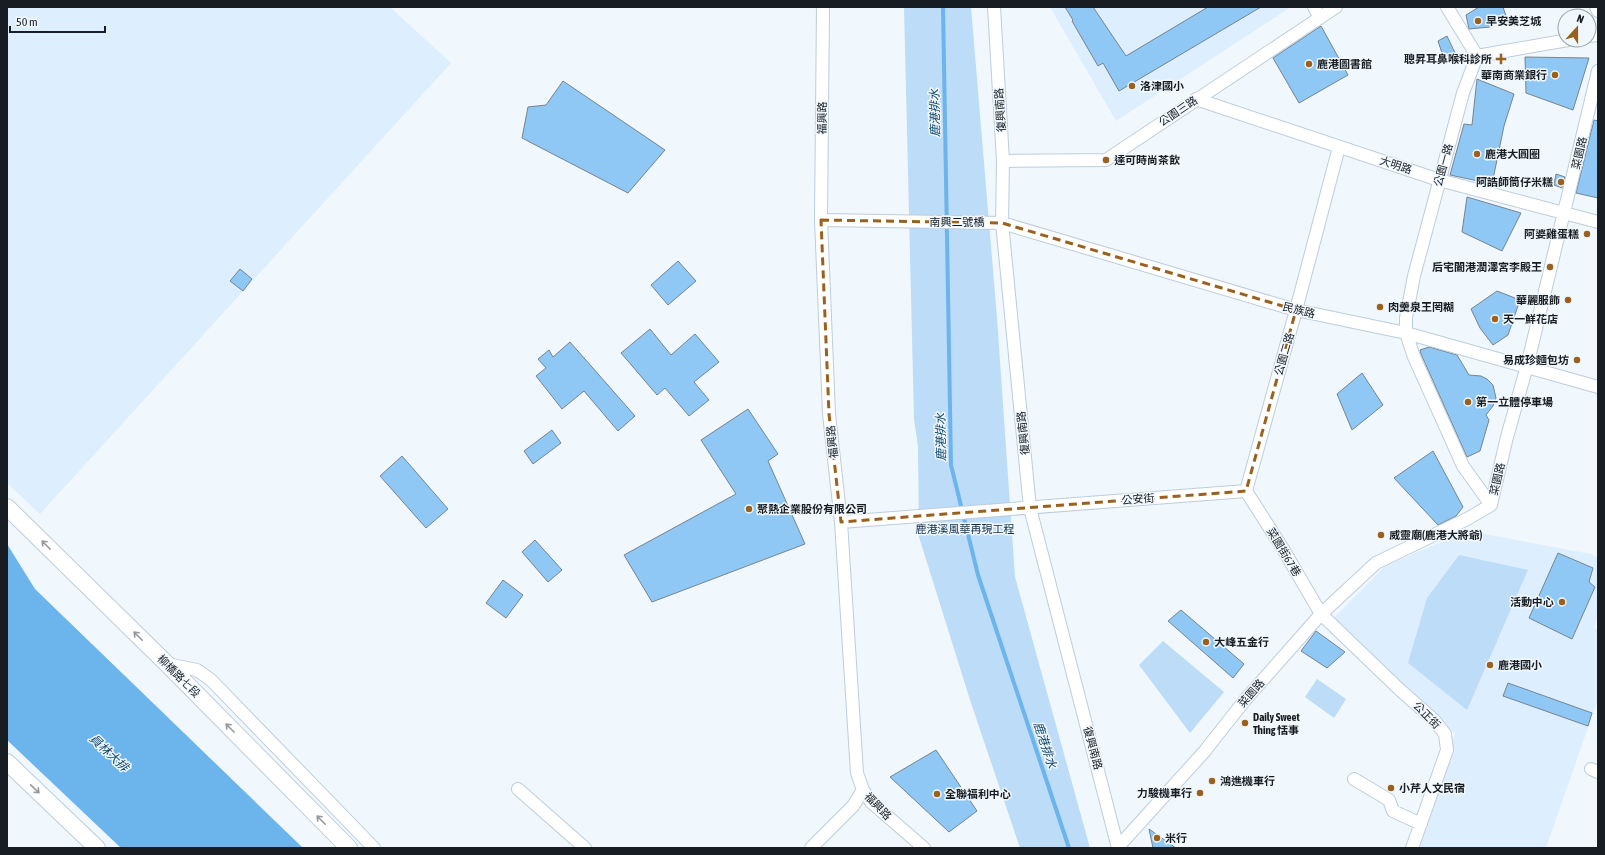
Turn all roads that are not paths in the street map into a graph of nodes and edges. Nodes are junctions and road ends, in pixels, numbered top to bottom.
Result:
1 (823, 7) edge
2 (994, 7) edge
3 (1314, 7) edge
4 (1336, 7) edge
5 (1447, 7) edge
6 (1596, 7) edge
7 (1598, 12) edge
8 (1320, 18) junction
9 (1557, 42) edge
10 (1477, 56) junction
11 (1598, 72) edge
12 (1196, 99) junction
13 (1339, 147) junction
14 (1003, 161) junction
15 (1440, 180) junction
16 (1564, 213) junction
17 (821, 220) junction
18 (1598, 222) edge
19 (1002, 223) junction
20 (1296, 310) junction
21 (1406, 333) junction
22 (1527, 366) junction
23 (1598, 387) edge
24 (1246, 491) junction
25 (1491, 505) junction
26 (7, 507) edge
27 (1030, 508) junction
28 (841, 522) junction
29 (1321, 614) junction
30 (167, 664) junction
31 (7, 762) edge
32 (1354, 779) dead end
33 (518, 789) dead end
34 (863, 790) junction
35 (1421, 824) junction
36 (97, 848) edge
37 (349, 848) edge
38 (374, 848) edge
39 (585, 848) edge
40 (811, 848) edge
41 (924, 848) edge
42 (1116, 848) edge
43 (1412, 848) edge

1 - 17 street, 福興路
2 - 14 street, 復興南路
3 - 8 street
4 - 8 street, 公園三路
5 - 10 street
6 - 7 street
8 - 12 street, 公園三路
9 - 10 street
10 - 15 street, 公園一路
11 - 16 street, 菜園路
12 - 13 street, 大明路
12 - 14 street, 公園三路
13 - 15 street, 大明路
13 - 20 street, 公園二路
14 - 19 street, 復興南路
15 - 16 street, 大明路
15 - 21 street, 公園一路
16 - 18 street, 大明路
16 - 22 street, 菜園路
17 - 19 street, 南興二號橋
17 - 28 street, 福興路
19 - 20 street, 民族路
19 - 27 street, 復興南路
20 - 21 street, 民族路
20 - 24 street, 公園二路
21 - 22 street, 民族路
21 - 25 street
22 - 23 street, 民族路
22 - 25 street, 菜園路
24 - 27 street, 公安街
24 - 29 street, 菜園街67巷
25 - 29 street, 菜園路
30 -> 26 main road, 柳橋路七段
27 - 28 street, 公安街
27 - 42 street, 復興南路
28 - 34 street, 福興路
29 - 35 street, 公正街
29 - 42 street, 菜園路
37 -> 30 main road, 柳橋路七段
30 - 38 street
31 -> 36 main road
32 - 35 street
33 - 39 street
34 - 40 street
34 - 41 street, 福興路
35 - 43 street, 公正街

